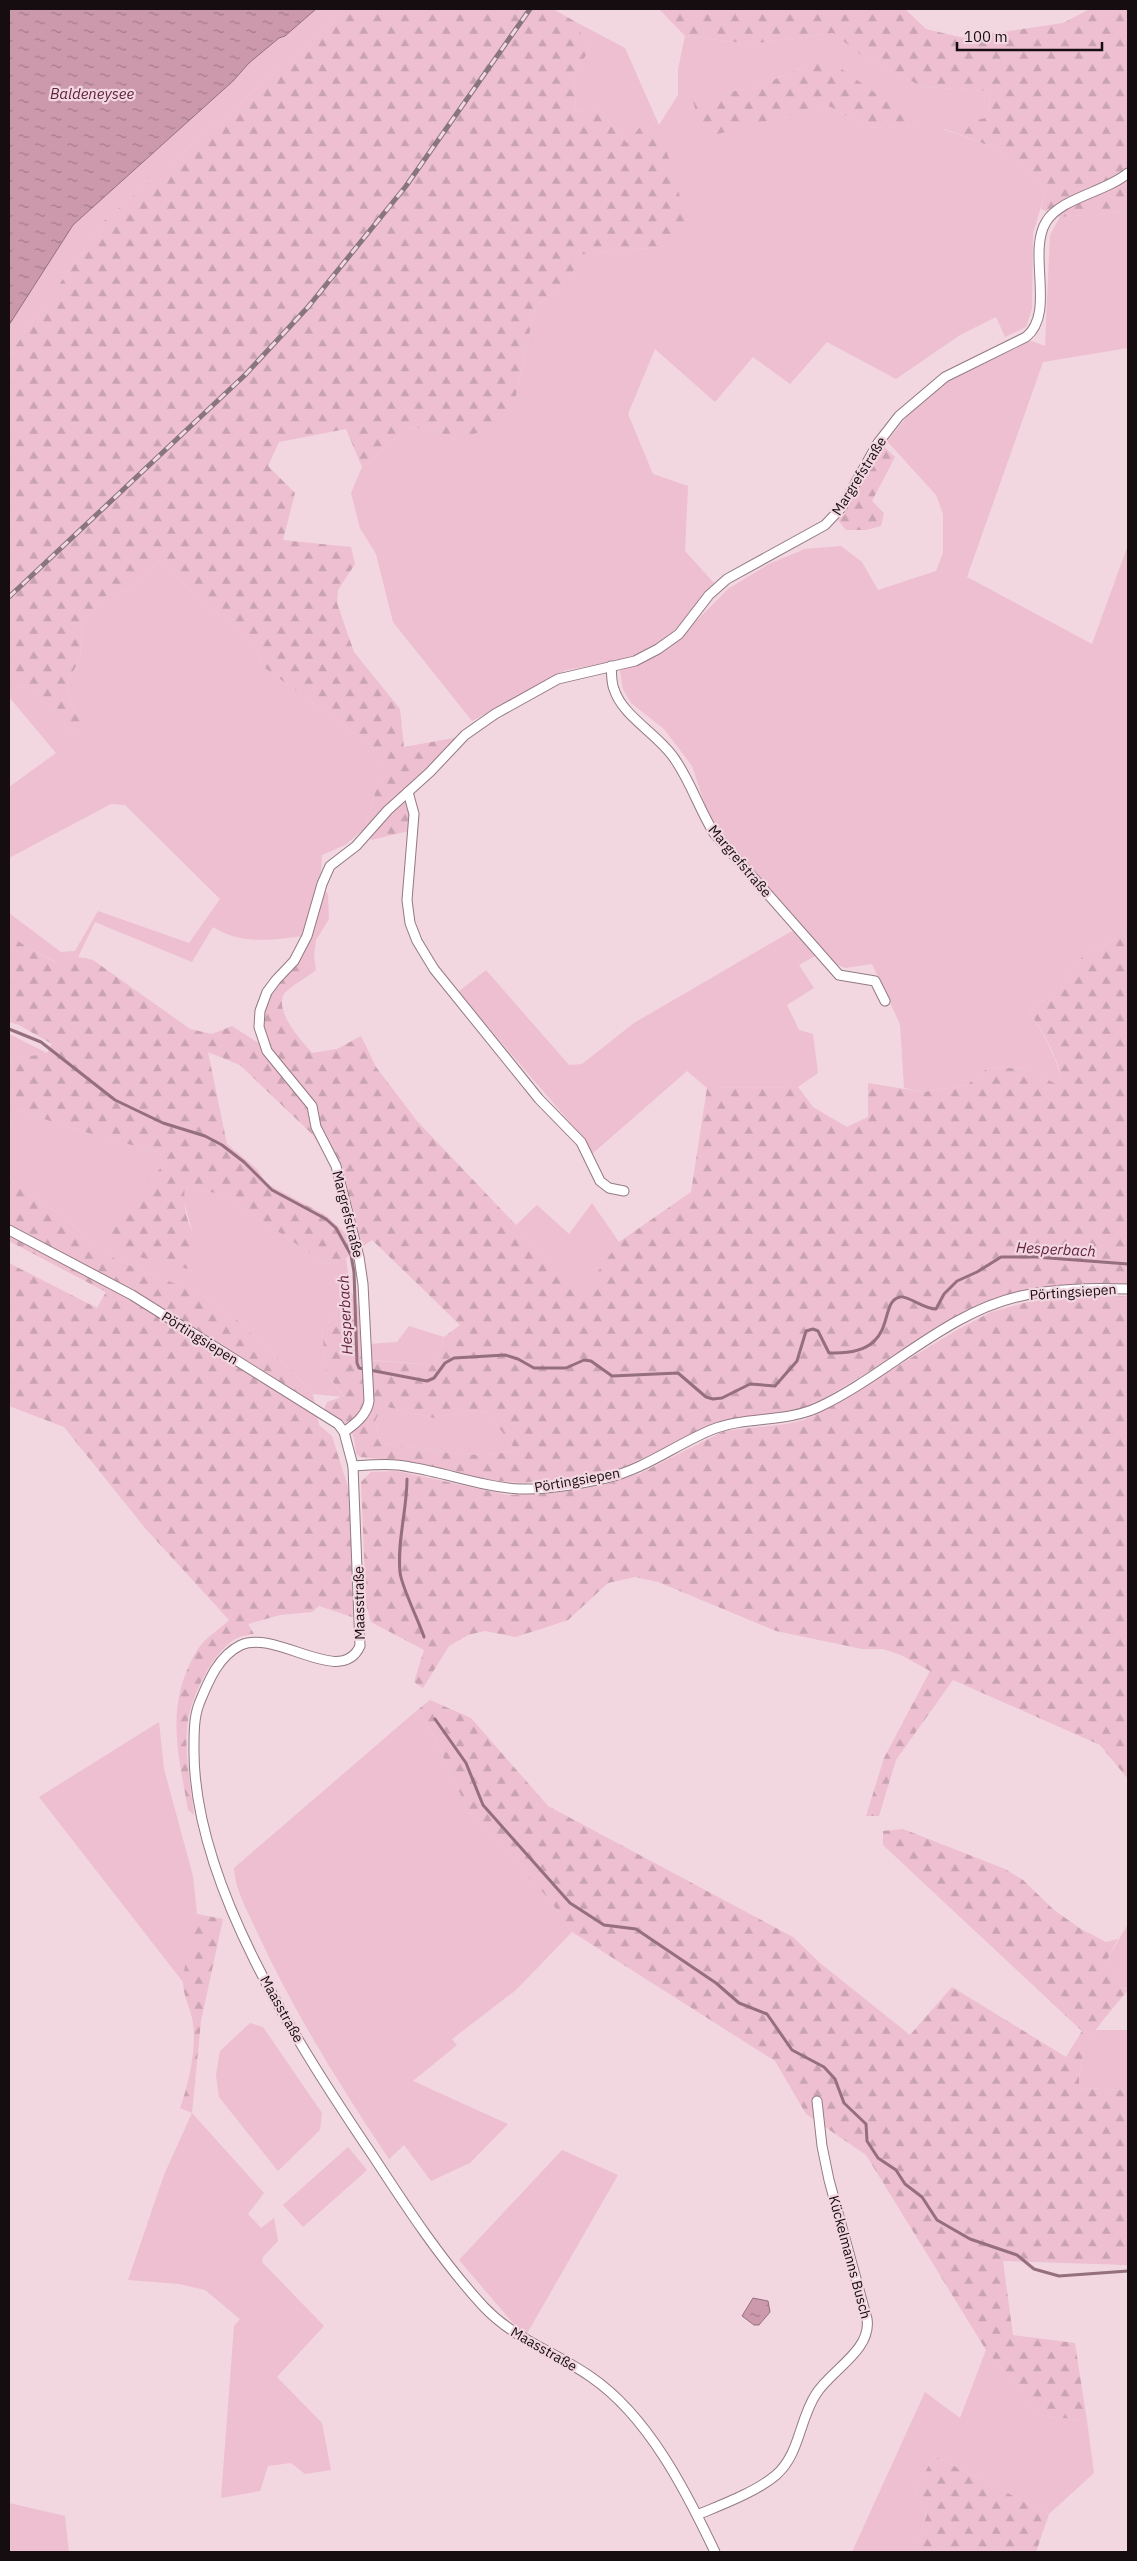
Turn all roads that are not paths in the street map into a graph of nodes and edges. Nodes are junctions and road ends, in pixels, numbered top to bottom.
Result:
1 (1128, 173) edge
2 (611, 666) junction
3 (408, 792) junction
4 (885, 1001) dead end
5 (624, 1191) dead end
6 (9, 1230) edge
7 (1128, 1289) edge
8 (344, 1432) junction
9 (353, 1466) junction
10 (817, 2101) dead end
11 (697, 2515) junction
12 (715, 2552) edge

1 - 2 street, Margrefstraße
2 - 3 street, Margrefstraße
2 - 4 street, Margrefstraße
3 - 5 street
3 - 8 street, Margrefstraße
6 - 8 street, Pörtingsiepen
7 - 9 street, Pörtingsiepen
8 - 9 street
9 - 11 street, Maasstraße
10 - 11 street, Kückelmanns Busch
11 - 12 street, Maasstraße

